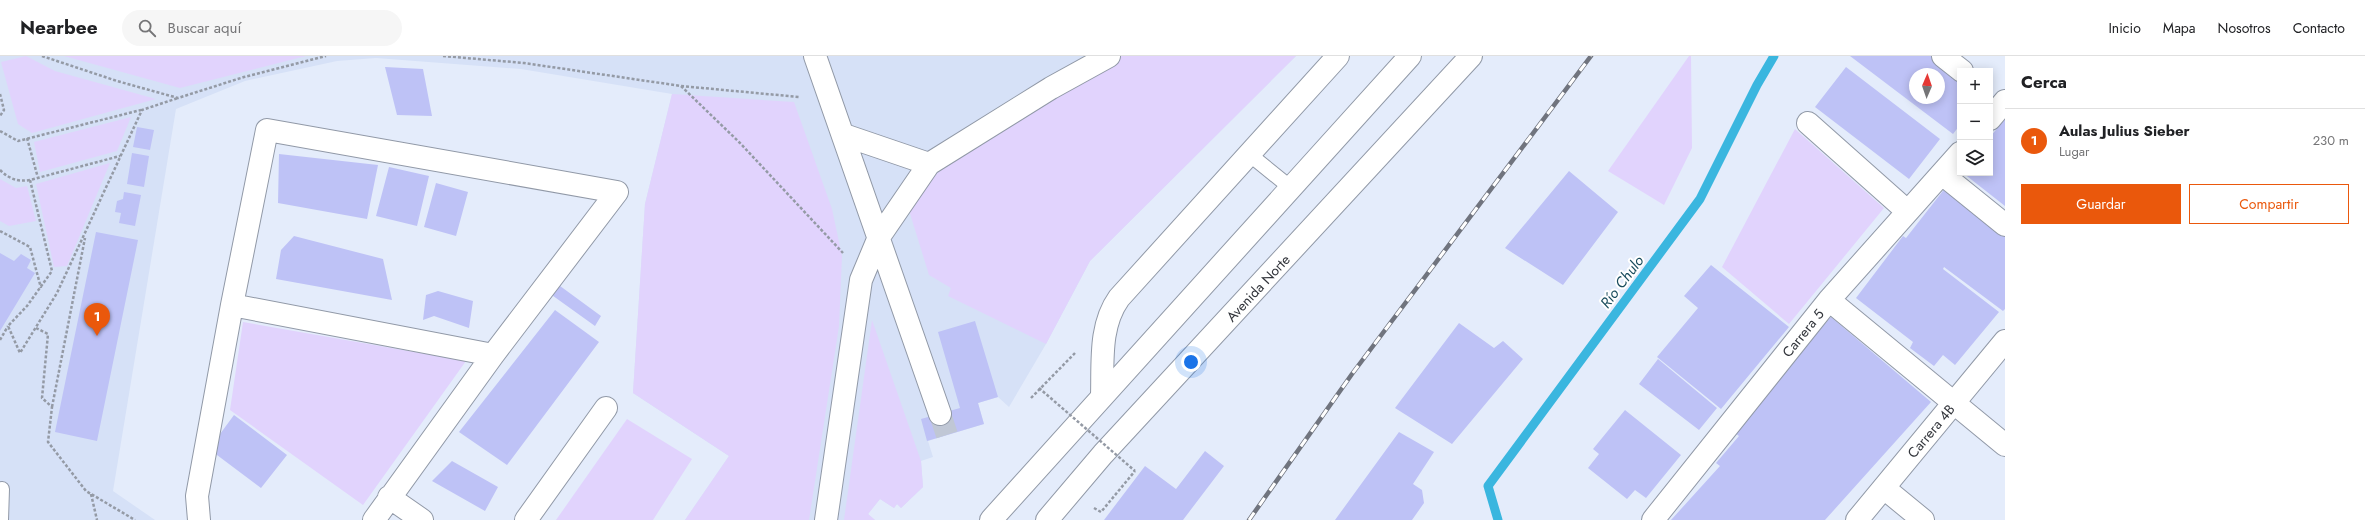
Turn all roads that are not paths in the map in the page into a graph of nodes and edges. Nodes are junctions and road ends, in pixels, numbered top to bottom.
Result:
1 (815, 56) edge
2 (1109, 56) edge
3 (1338, 56) edge
4 (1410, 56) edge
5 (1471, 56) edge
6 (1943, 56) edge
7 (1958, 68) edge
8 (1808, 123) dead end
9 (844, 135) junction
10 (1249, 154) junction
11 (1957, 156) edge
12 (929, 164) junction
13 (1942, 174) junction
14 (1291, 188) junction
15 (1907, 211) junction
16 (2005, 225) edge
17 (879, 236) junction
18 (1830, 300) junction
19 (232, 304) junction
20 (2005, 341) edge
21 (493, 355) junction
22 (1102, 396) junction
23 (1955, 402) junction
24 (606, 408) dead end
25 (940, 414) tunnel mouth
26 (2005, 445) edge
27 (1884, 488) junction
28 (2, 489) dead end
29 (389, 497) junction
30 (1, 520) edge
31 (200, 520) edge
32 (374, 520) edge
33 (422, 520) edge
34 (526, 520) edge
35 (826, 520) edge
36 (991, 520) edge
37 (1047, 520) edge
38 (1653, 520) edge
39 (1857, 520) edge
40 (1923, 520) edge

1 - 9 street
2 - 12 street
3 - 10 street
4 - 14 street
5 - 37 street, Avenida Norte
6 - 7 street
8 - 15 street
9 - 12 street
9 - 17 street
10 - 14 lane
10 - 22 street
11 - 13 street, Carrera 5
12 - 17 street
13 - 15 street, Carrera 5
13 - 16 street
14 - 22 street
15 - 18 street, Carrera 5
17 - 25 street
17 - 35 street
18 - 23 street
18 - 38 street, Carrera 5
19 - 21 street
19 - 21 street
19 - 31 street
20 - 23 street, Carrera 4B
21 - 29 street
22 - 36 street
23 - 26 street
23 - 27 street, Carrera 4B
24 - 34 street
27 - 39 street, Carrera 4B
27 - 40 street
28 - 30 lane
29 - 32 street
29 - 33 street

